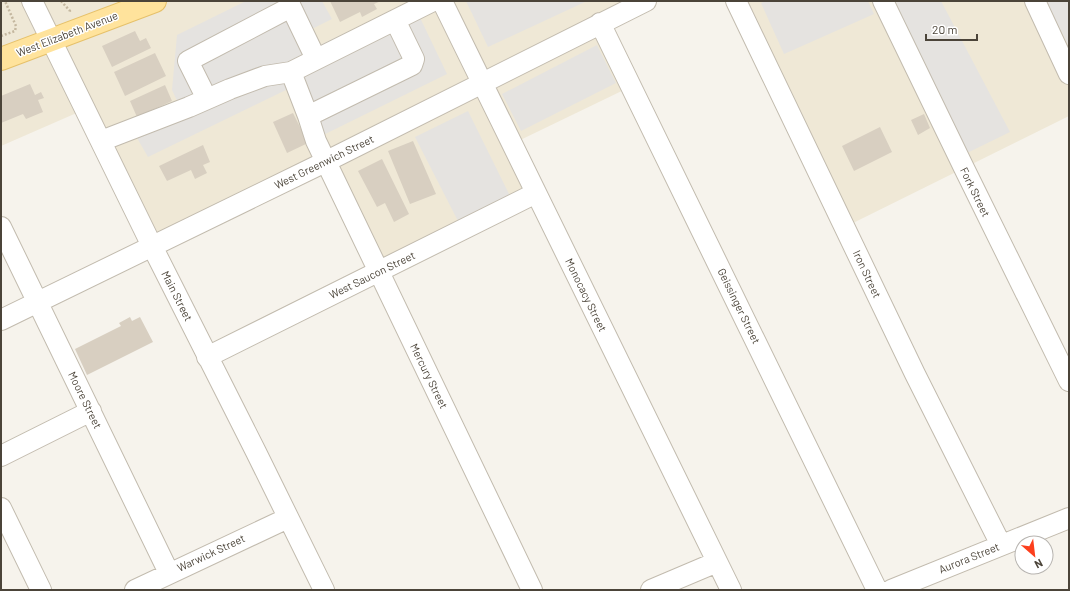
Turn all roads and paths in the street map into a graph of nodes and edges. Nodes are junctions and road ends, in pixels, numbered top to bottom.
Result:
1 (5, 1) edge
2 (32, 1) edge
3 (62, 1) edge
4 (155, 1) edge
5 (433, 1) edge
6 (442, 1) edge
7 (646, 1) edge
8 (736, 1) edge
9 (883, 1) edge
10 (1035, 1) edge
11 (68, 17) dead end
12 (395, 20) junction
13 (600, 24) junction
14 (1, 36) edge
15 (51, 39) junction
16 (1, 59) edge
17 (316, 59) junction
18 (291, 72) junction
19 (1069, 74) edge
20 (482, 83) junction
21 (207, 99) junction
22 (308, 116) junction
23 (102, 141) junction
24 (325, 162) junction
25 (536, 193) junction
26 (1, 227) edge
27 (152, 246) junction
28 (379, 271) junction
29 (38, 302) junction
30 (1, 320) edge
31 (207, 357) junction
32 (1069, 381) edge
33 (91, 411) junction
34 (1, 456) edge
35 (1, 508) edge
36 (288, 518) junction
37 (1069, 518) edge
38 (1001, 545) junction
39 (717, 562) junction
40 (169, 573) junction
41 (41, 590) edge
42 (135, 590) edge
43 (324, 590) edge
44 (532, 590) edge
45 (651, 590) edge
46 (730, 590) edge
47 (877, 590) edge
48 (891, 590) edge

1 - 14 path
2 - 15 street, Main Street
3 - 11 path
4 - 15 main road, West Elizabeth Avenue
5 - 12 street
6 - 20 street, Monocacy Street
7 - 13 street, West Greenwich Street
8 - 38 street, Iron Street
9 - 32 street, Fork Street
10 - 19 street
12 - 17 street
12 - 22 street
13 - 20 street, West Greenwich Street
13 - 47 street, Geissinger Street
15 - 16 main road, West Elizabeth Avenue
15 - 23 street, Main Street
17 - 18 street
17 - 21 street
18 - 21 street
18 - 22 street, Mercury Street
20 - 24 street, West Greenwich Street
20 - 25 street, Monocacy Street
21 - 23 street
22 - 24 street, Mercury Street
23 - 27 street, Main Street
24 - 27 street, West Greenwich Street
24 - 28 street, Mercury Street
25 - 28 street, West Saucon Street
25 - 39 street, Monocacy Street
26 - 29 street, Moore Street
27 - 29 street, West Greenwich Street
27 - 31 street, Main Street
28 - 31 street, West Saucon Street
28 - 44 street, Mercury Street
29 - 30 street, West Greenwich Street
29 - 33 street, Moore Street
31 - 36 street, Main Street
33 - 34 street
33 - 40 street, Moore Street
35 - 41 street
36 - 40 street, Warwick Street
36 - 43 street, Main Street
37 - 38 street, Aurora Street
38 - 48 street, Aurora Street
39 - 45 street
39 - 46 street, Monocacy Street
40 - 42 street, Warwick Street

